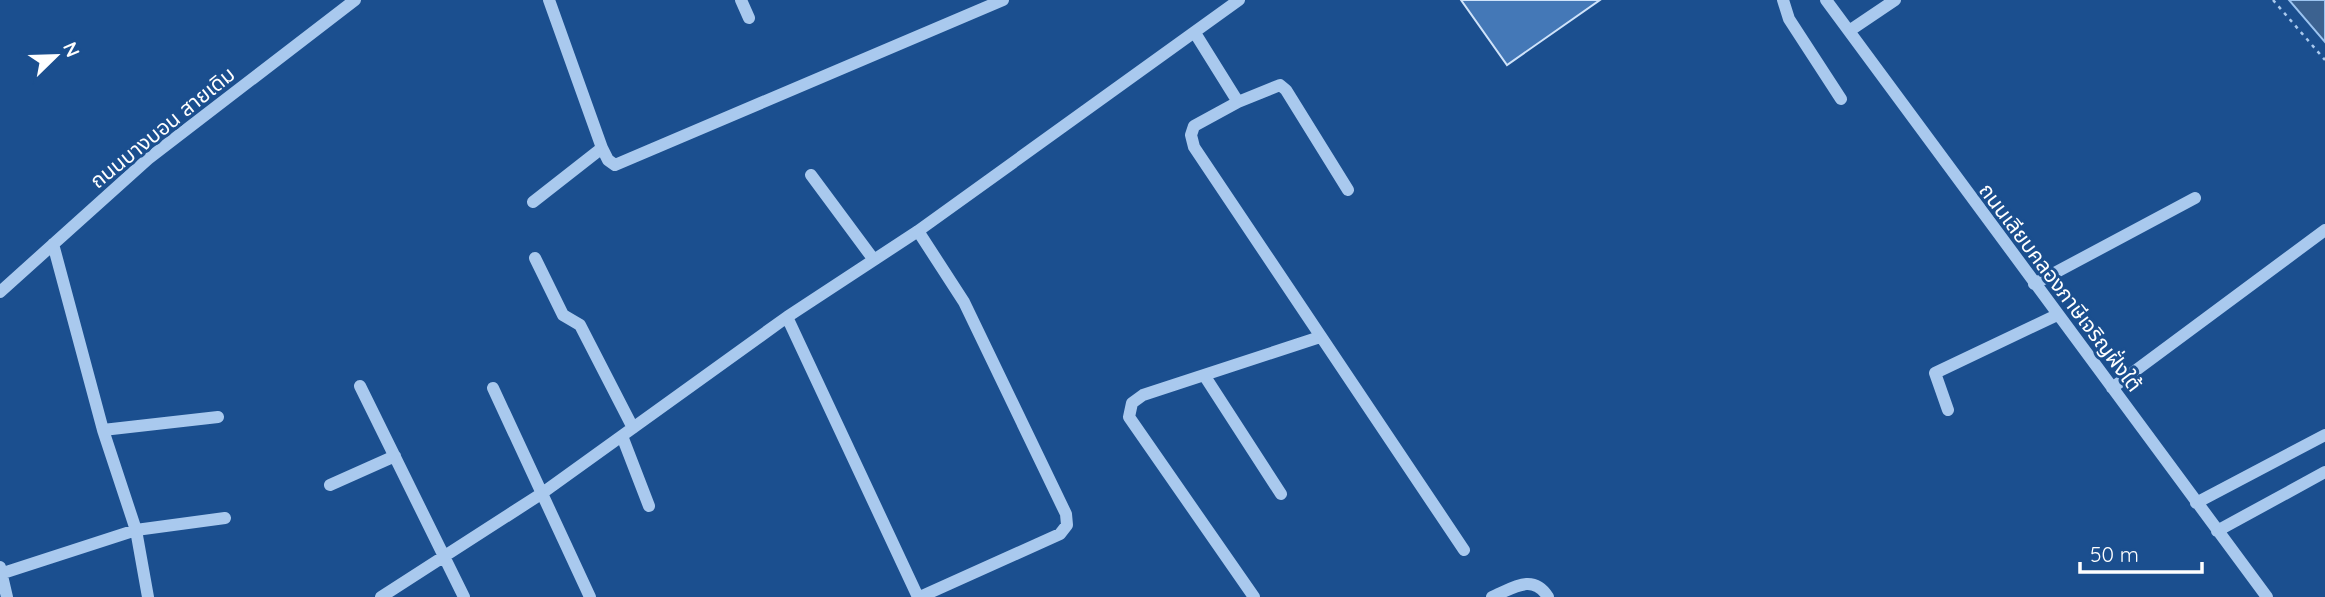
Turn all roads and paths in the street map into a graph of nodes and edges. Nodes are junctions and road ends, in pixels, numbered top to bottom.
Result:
1 (549, 0) edge
2 (741, 0) edge
3 (1003, 0) edge
4 (1239, 0) edge
5 (1783, 0) edge
6 (1826, 0) edge
7 (1895, 0) edge
8 (2273, 0) edge
9 (348, 2) edge
10 (748, 18) dead end
11 (1849, 31) junction
12 (1195, 33) junction
13 (2325, 60) edge
14 (1841, 99) dead end
15 (1238, 102) junction
16 (602, 148) junction
17 (811, 175) dead end
18 (1348, 190) dead end
19 (2195, 198) dead end
20 (534, 202) dead end
21 (2325, 230) edge
22 (918, 231) junction
23 (54, 244) junction
24 (536, 258) dead end
25 (874, 260) junction
26 (2034, 284) junction
27 (0, 292) edge
28 (2057, 315) junction
29 (787, 317) junction
30 (1320, 337) junction
31 (1204, 375) junction
32 (360, 386) dead end
33 (493, 388) dead end
34 (2112, 388) junction
35 (1948, 410) dead end
36 (218, 417) dead end
37 (633, 428) junction
38 (103, 430) junction
39 (2325, 435) edge
40 (622, 436) junction
41 (395, 456) junction
42 (2325, 472) edge
43 (330, 485) dead end
44 (541, 494) junction
45 (1281, 494) dead end
46 (2196, 503) junction
47 (649, 506) dead end
48 (226, 518) dead end
49 (136, 530) junction
50 (2217, 531) junction
51 (1464, 550) dead end
52 (445, 556) junction
53 (1, 571) edge
54 (7, 597) edge
55 (148, 597) edge
56 (381, 597) edge
57 (464, 597) edge
58 (590, 597) edge
59 (919, 597) edge
60 (1254, 597) edge
61 (1492, 597) edge
62 (1548, 597) edge
63 (2267, 597) edge

1 - 16 street
2 - 10 street
3 - 16 street
4 - 12 street
5 - 14 street
6 - 11 street, ถนนเลียบคลองภาษีเจริญฝั่งใต้
7 - 11 street
8 - 13 path
9 - 23 street, ถนนบางบอน สายเดิม
11 - 26 street, ถนนเลียบคลองภาษีเจริญฝั่งใต้
12 - 15 street
12 - 22 street
15 - 18 street
15 - 30 street
16 - 20 street
17 - 25 street
19 - 26 street
21 - 34 street
22 - 25 street
22 - 59 street
23 - 27 street, ถนนบางบอน สายเดิม
23 - 38 street
24 - 37 street
25 - 29 street
26 - 28 street, ถนนเลียบคลองภาษีเจริญฝั่งใต้
28 - 34 street, ถนนเลียบคลองภาษีเจริญฝั่งใต้
28 - 35 street
29 - 37 street
29 - 59 street
30 - 31 street
30 - 51 street
31 - 45 street
31 - 60 street
32 - 41 street
33 - 44 street
34 - 46 street, ถนนเลียบคลองภาษีเจริญฝั่งใต้
36 - 38 street
37 - 40 street
38 - 49 street
39 - 46 street
40 - 44 street
40 - 47 street
41 - 43 street
41 - 52 street
42 - 50 street
44 - 52 street
44 - 58 street
46 - 50 street, ถนนเลียบคลองภาษีเจริญฝั่งใต้
48 - 49 street
49 - 53 street
49 - 55 street
50 - 63 street, ถนนเลียบคลองภาษีเจริญฝั่งใต้
52 - 56 street
52 - 57 street
53 - 54 street
61 - 62 street

